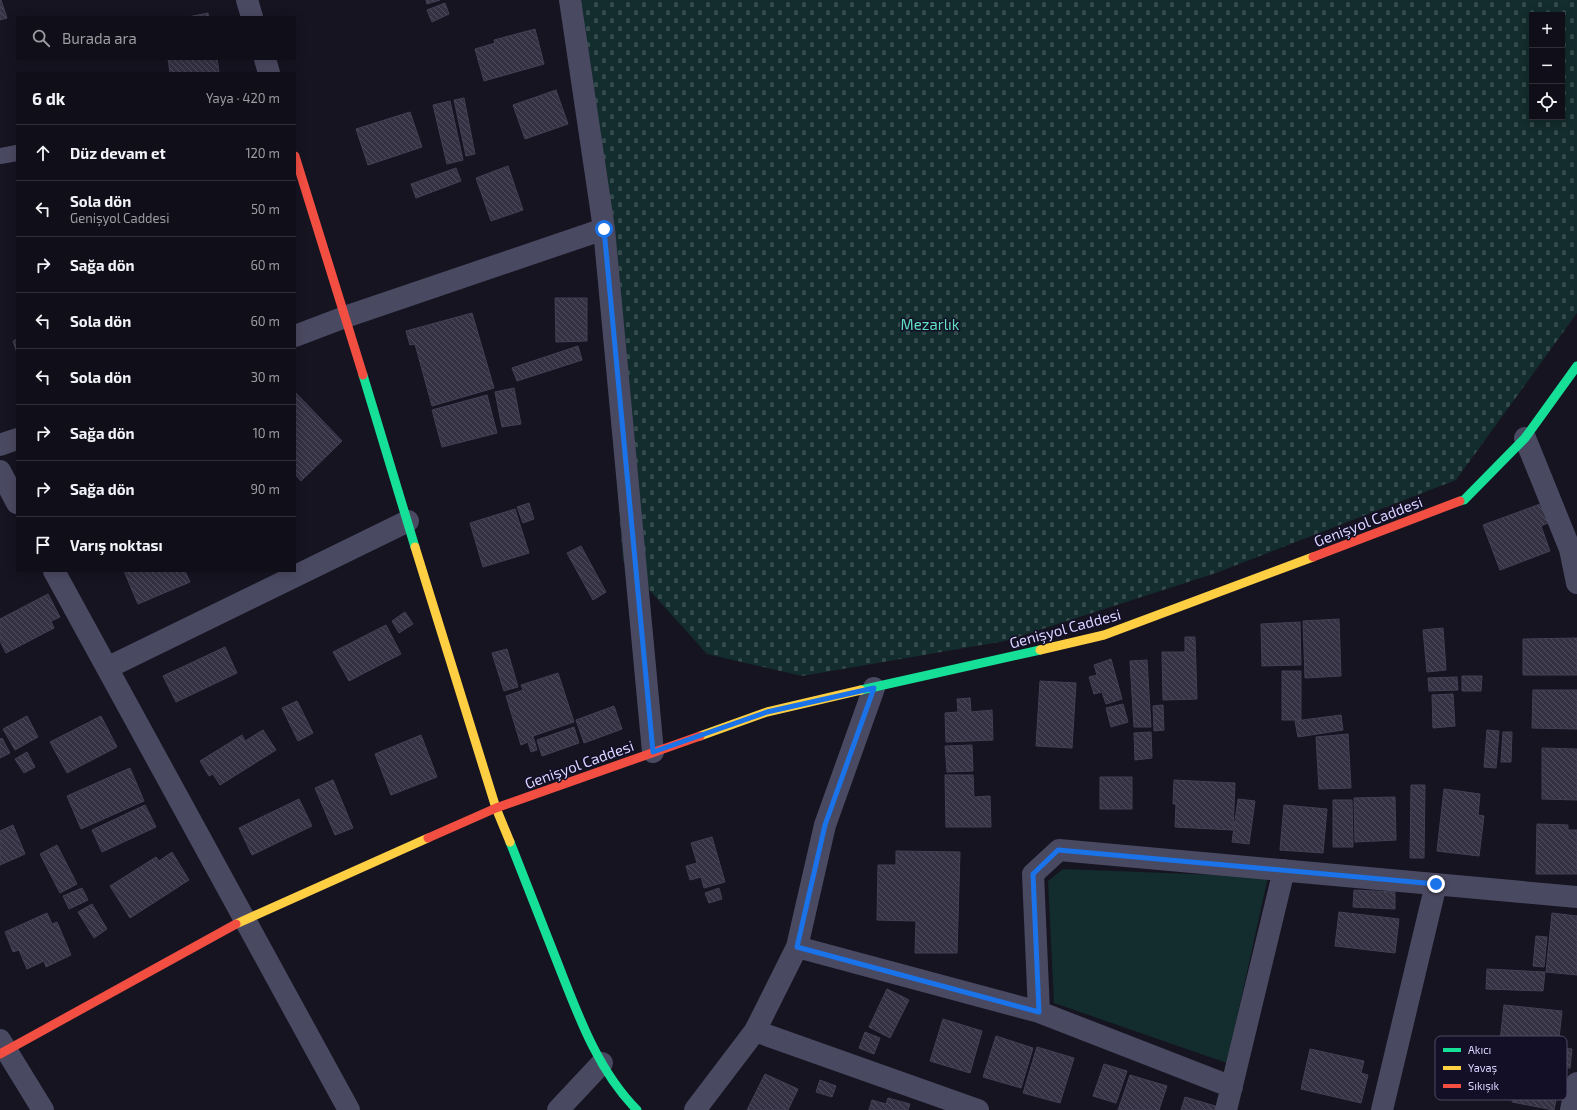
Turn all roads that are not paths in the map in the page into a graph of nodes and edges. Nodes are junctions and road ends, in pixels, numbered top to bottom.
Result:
1 (247, 0) edge
2 (570, 0) edge
3 (252, 16) edge
4 (265, 60) edge
5 (269, 72) edge
6 (16, 153) edge
7 (0, 156) edge
8 (296, 159) edge
9 (604, 229) junction
10 (345, 317) junction
11 (296, 336) edge
12 (1577, 366) edge
13 (1525, 438) junction
14 (16, 439) edge
15 (0, 446) edge
16 (0, 471) edge
17 (16, 500) edge
18 (408, 520) junction
19 (55, 572) edge
20 (1577, 583) edge
21 (107, 668) junction
22 (874, 688) junction
23 (653, 752) junction
24 (496, 808) junction
25 (1284, 870) junction
26 (1436, 884) junction
27 (1577, 897) edge
28 (244, 919) junction
29 (797, 947) junction
30 (1039, 1012) junction
31 (755, 1031) junction
32 (2, 1048) edge
33 (602, 1063) junction
34 (1577, 1083) edge
35 (1232, 1087) junction
36 (43, 1110) edge
37 (349, 1110) edge
38 (558, 1110) edge
39 (637, 1110) edge
40 (696, 1110) edge
41 (978, 1110) edge
42 (1226, 1110) edge
43 (1382, 1110) edge
44 (1571, 1110) edge

1 - 3 street
2 - 9 street
4 - 5 street
6 - 7 lane
8 - 10 street
9 - 10 street
9 - 23 street
10 - 11 street
10 - 18 street
12 - 13 street, Genişyol Caddesi
13 - 20 street
13 - 22 street, Genişyol Caddesi
14 - 15 street
16 - 17 street
18 - 21 street
18 - 24 street
19 - 21 street
21 - 28 street
22 - 23 street, Genişyol Caddesi
22 - 29 street
23 - 24 street, Genişyol Caddesi
24 - 28 street, Genişyol Caddesi
24 - 33 street
25 - 26 street
25 - 30 street
25 - 35 street
26 - 27 street
26 - 43 street
28 - 32 street, Genişyol Caddesi
28 - 37 street
29 - 30 street
29 - 31 street
30 - 35 street
31 - 40 street
31 - 41 street
32 - 36 street
33 - 38 street
33 - 39 street
34 - 44 street
35 - 42 street

